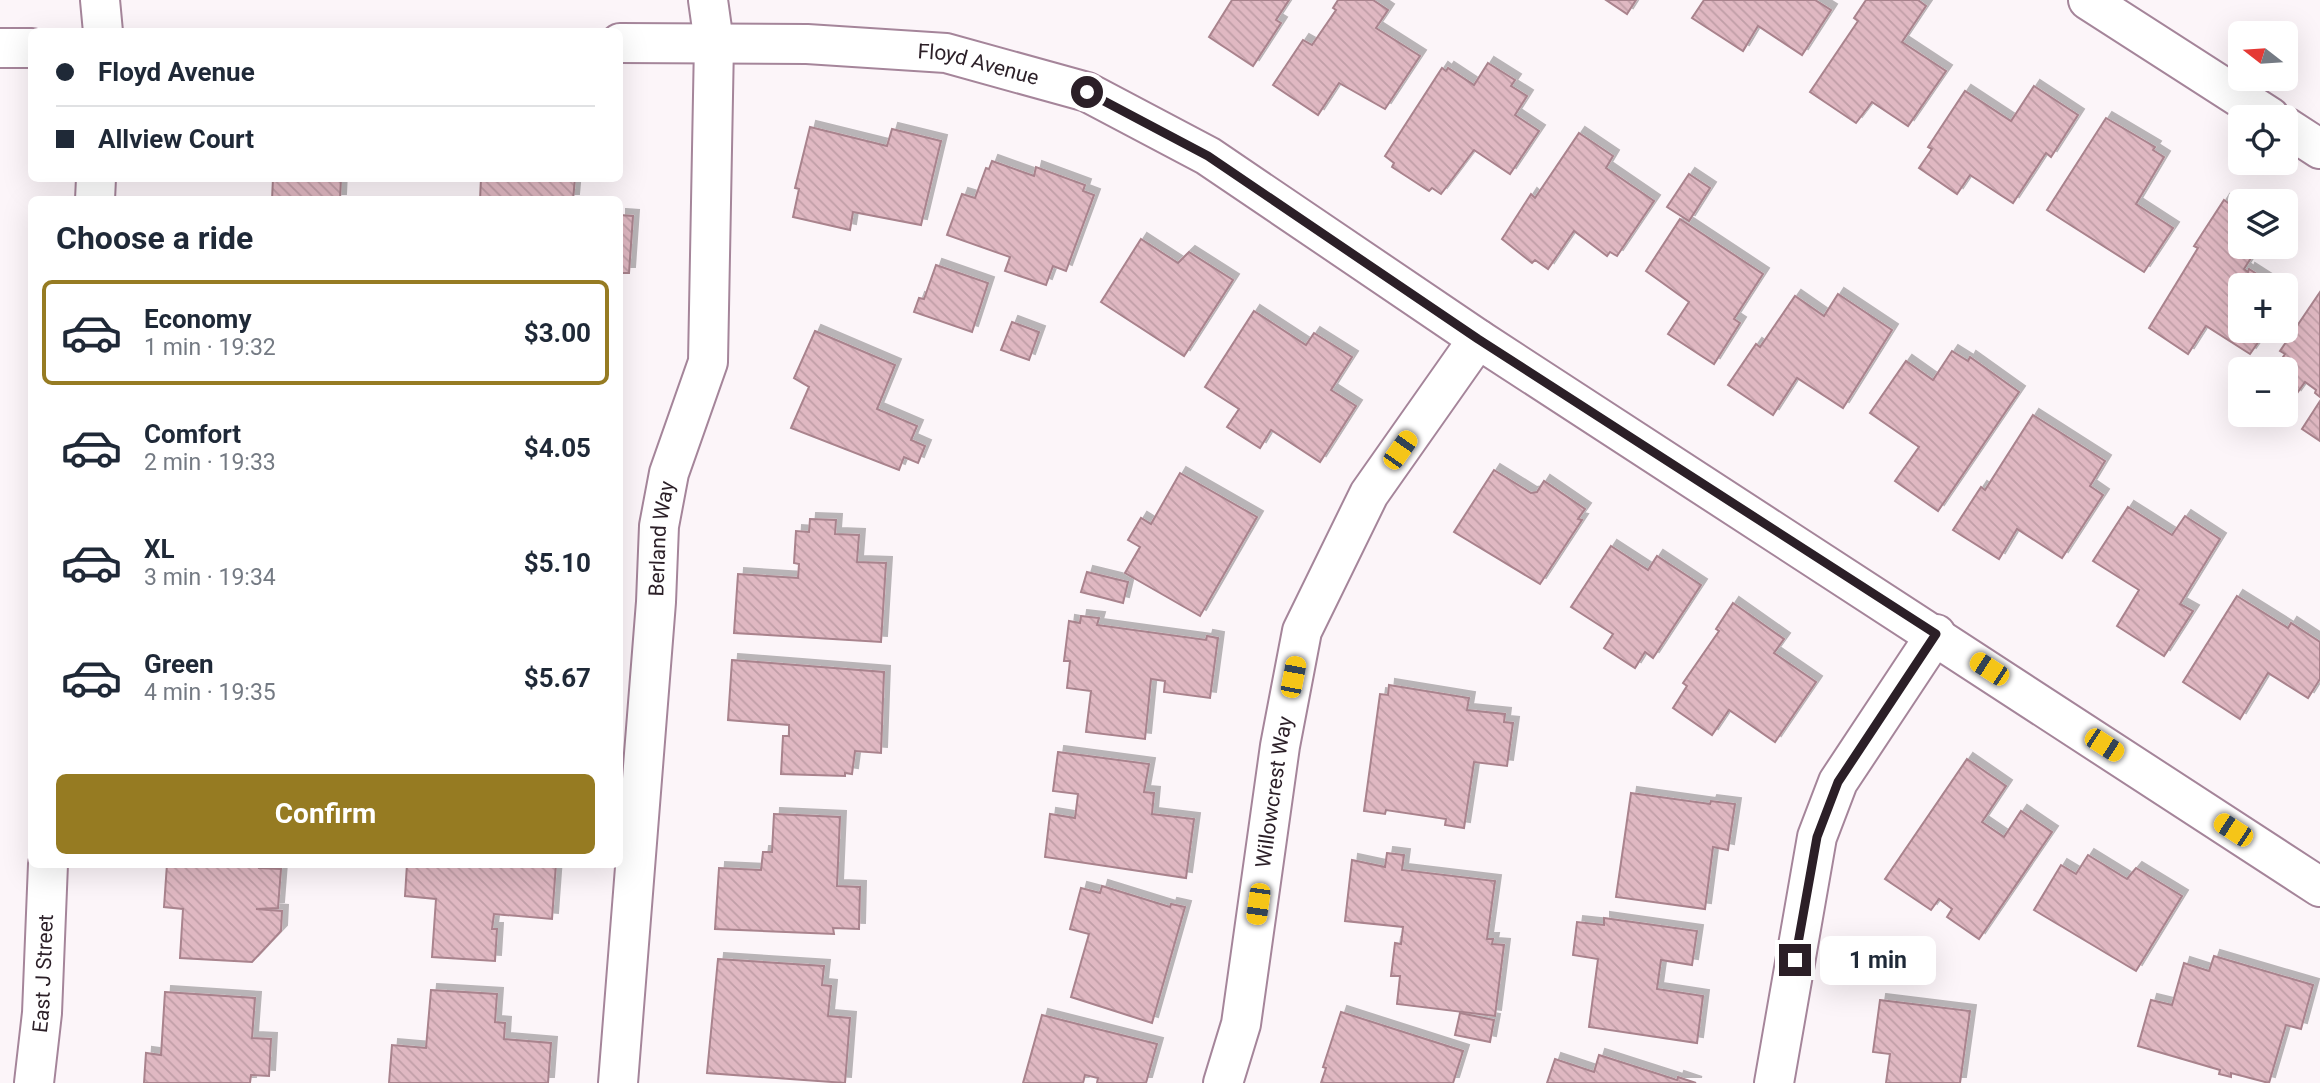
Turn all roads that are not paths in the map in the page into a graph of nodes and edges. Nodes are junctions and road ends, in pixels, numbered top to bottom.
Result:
1 (100, 0) edge
2 (708, 0) edge
3 (2088, 0) edge
4 (103, 28) edge
5 (623, 43) edge
6 (714, 43) junction
7 (0, 48) edge
8 (28, 48) edge
9 (2251, 105) edge
10 (2298, 135) edge
11 (2320, 149) edge
12 (1478, 339) junction
13 (1936, 634) junction
14 (48, 868) edge
15 (2320, 887) edge
16 (34, 1083) edge
17 (618, 1083) edge
18 (1223, 1083) edge
19 (1774, 1083) edge

1 - 4 street
2 - 6 street, Berland Way
3 - 9 street
5 - 6 street, Floyd Avenue
6 - 12 street, Floyd Avenue
6 - 17 street, Berland Way
7 - 8 street
10 - 11 street
12 - 13 street, Floyd Avenue
12 - 18 street, Willowcrest Way
13 - 15 street, Floyd Avenue
13 - 19 street
14 - 16 street, East J Street

